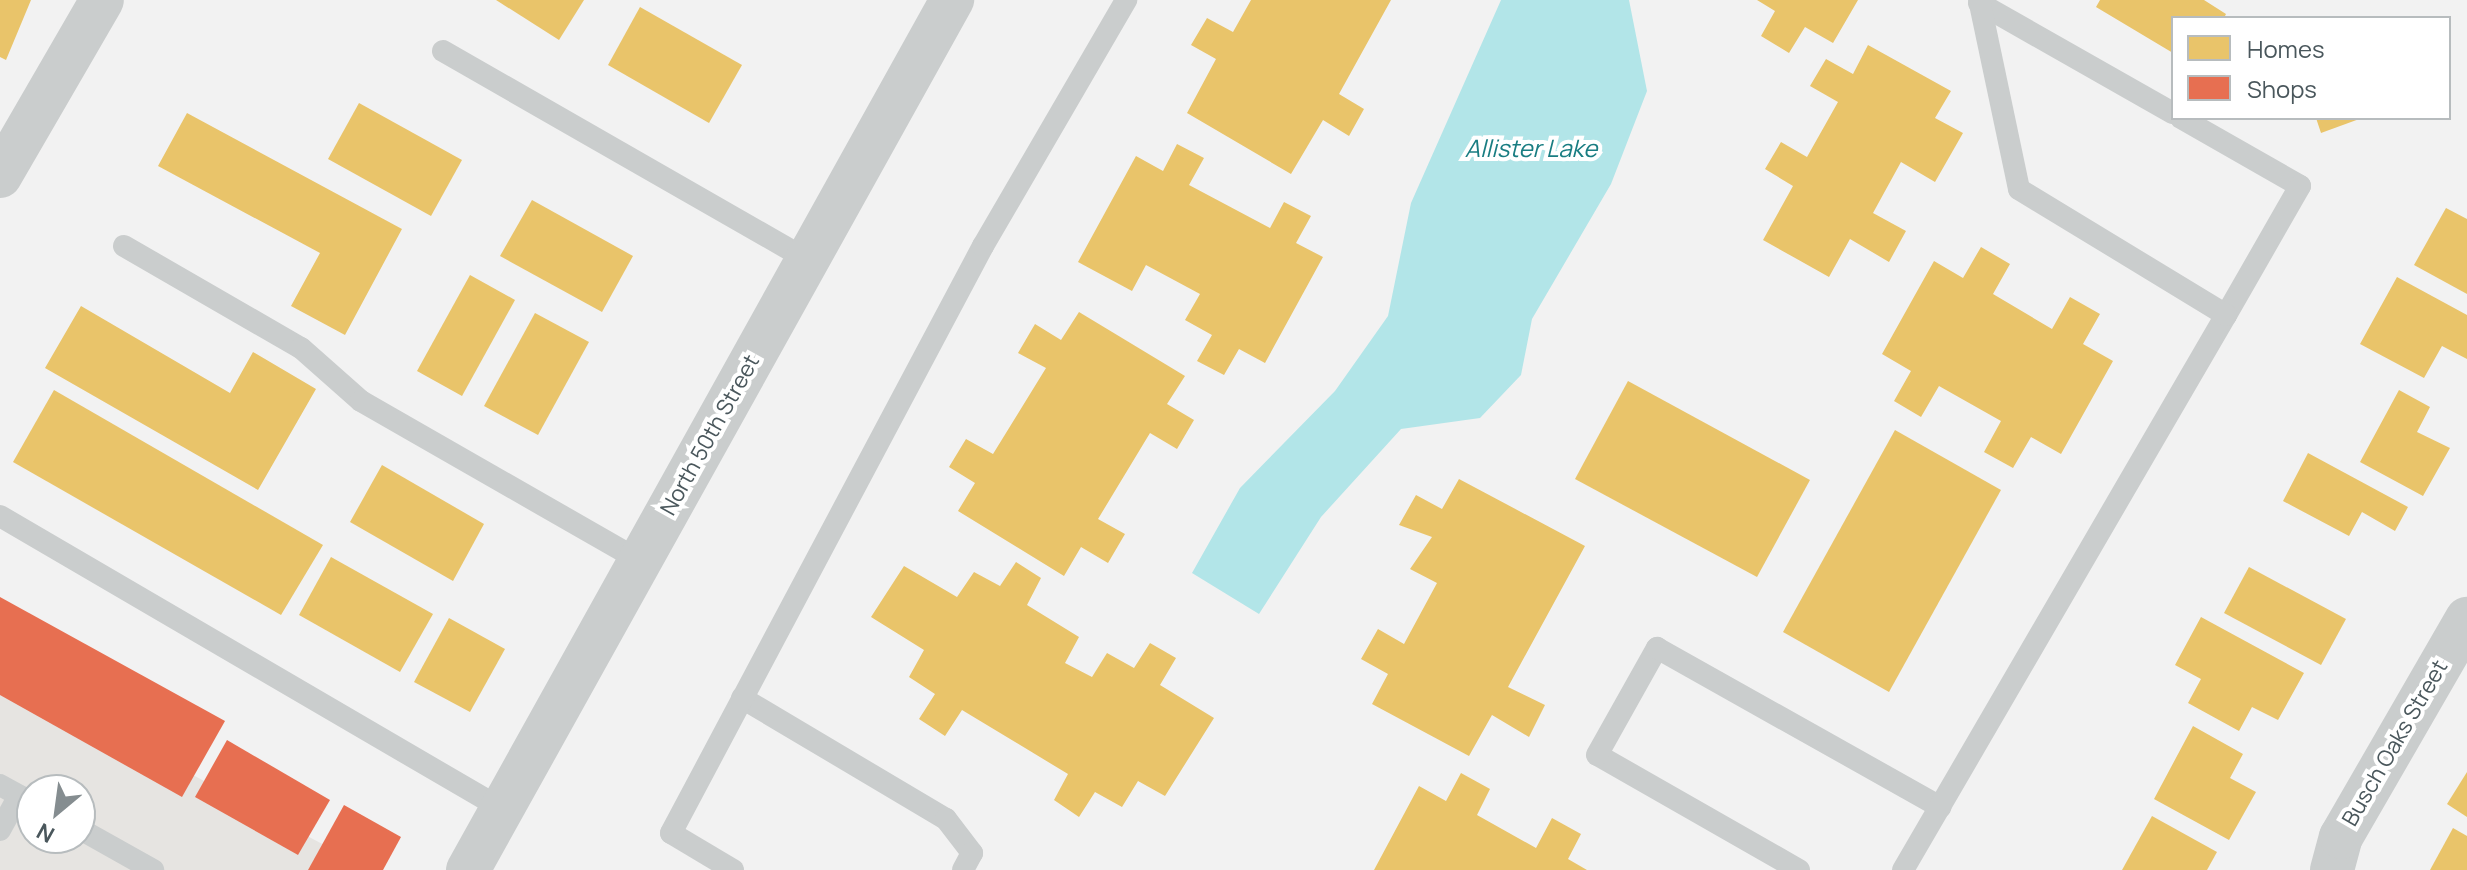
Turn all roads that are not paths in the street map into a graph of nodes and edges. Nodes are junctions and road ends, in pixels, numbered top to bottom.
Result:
1 (102, 0) edge
2 (952, 0) edge
3 (1126, 0) edge
4 (1979, 1) edge
5 (443, 51) dead end
6 (2171, 112) edge
7 (2184, 120) edge
8 (0, 176) edge
9 (124, 246) dead end
10 (808, 260) junction
11 (2226, 315) junction
12 (0, 516) edge
13 (640, 561) junction
14 (2467, 619) edge
15 (742, 698) junction
16 (16, 797) edge
17 (1940, 807) junction
18 (502, 809) junction
19 (0, 830) edge
20 (96, 838) edge
21 (153, 870) edge
22 (468, 870) edge
23 (733, 870) edge
24 (963, 870) edge
25 (1799, 870) edge
26 (1903, 870) edge
27 (2332, 870) edge

1 - 8 street
2 - 10 street, North 50th Street
3 - 15 lane
4 - 6 lane
4 - 11 lane
5 - 10 lane
7 - 11 lane
9 - 13 lane
10 - 13 street, North 50th Street
11 - 17 lane
12 - 18 lane
13 - 18 street, North 50th Street
14 - 27 street, Busch Oaks Street
15 - 23 lane
15 - 24 lane
16 - 19 lane
17 - 25 lane
17 - 26 lane
18 - 22 street, North 50th Street
20 - 21 lane

